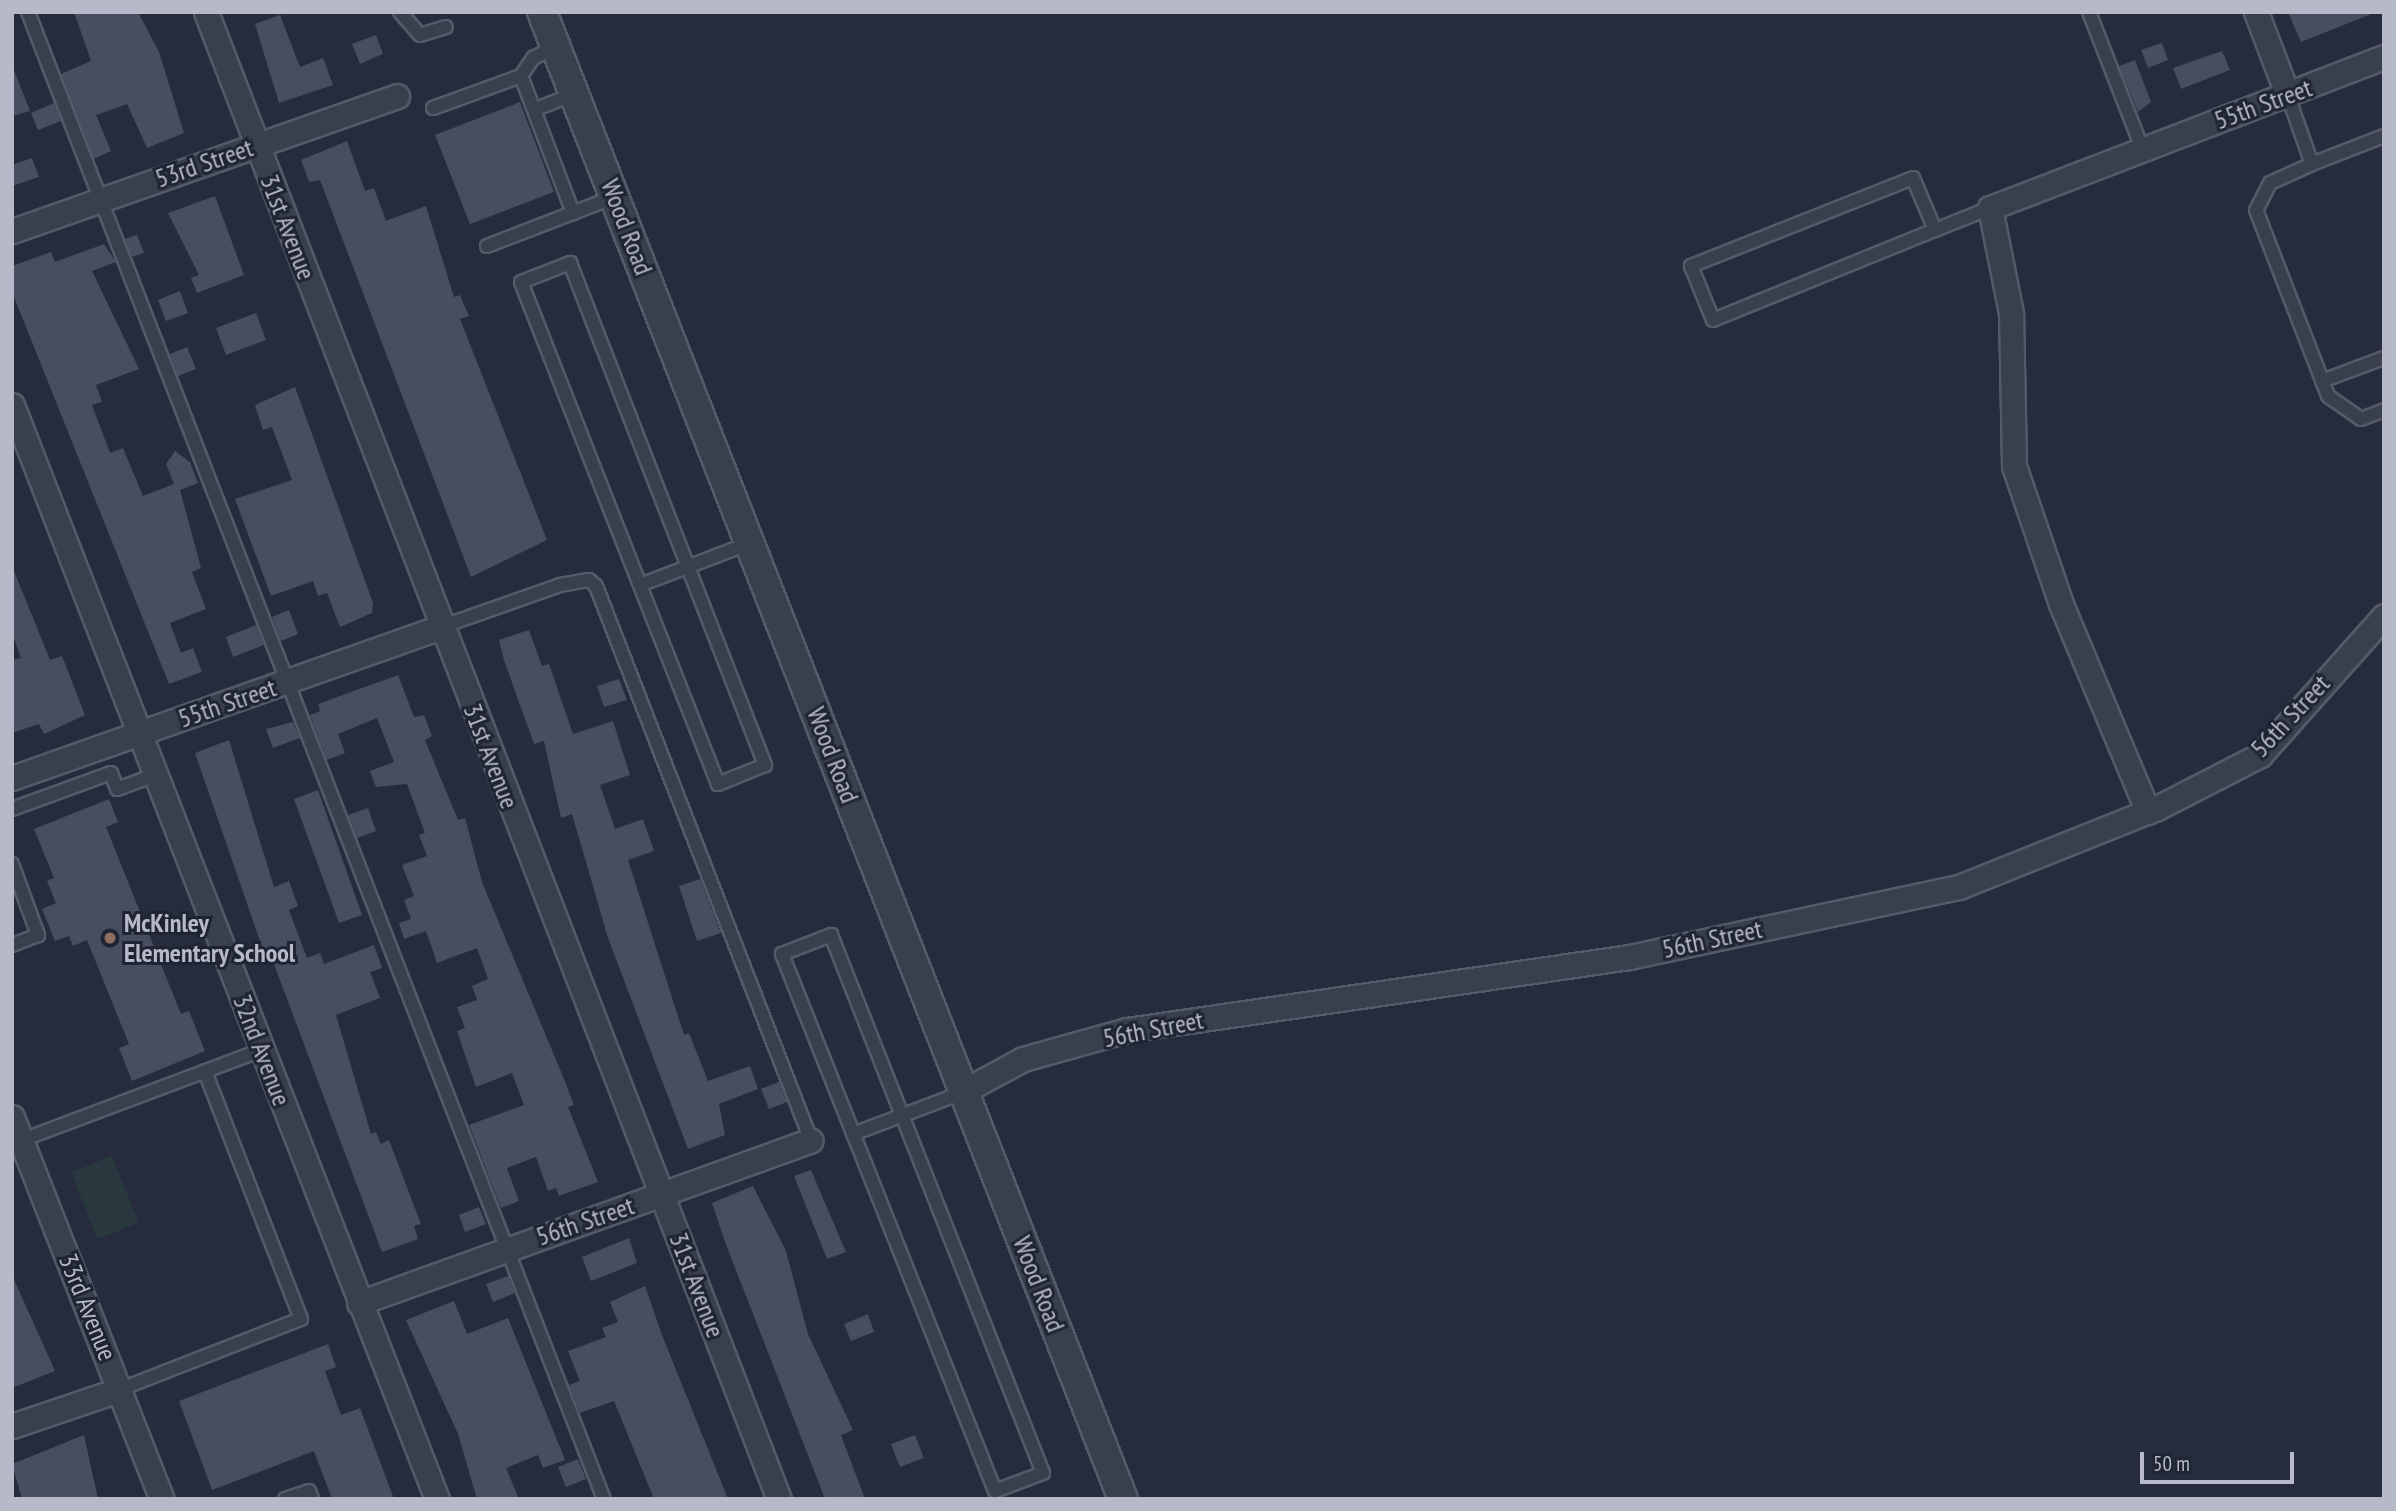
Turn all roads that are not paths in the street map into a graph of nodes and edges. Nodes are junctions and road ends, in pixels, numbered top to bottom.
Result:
1 (28, 12) edge
2 (206, 12) edge
3 (400, 12) edge
4 (542, 12) edge
5 (2089, 12) edge
6 (2256, 12) edge
7 (446, 27) dead end
8 (556, 47) junction
9 (2384, 57) edge
10 (521, 76) junction
11 (574, 94) junction
12 (397, 96) dead end
13 (2288, 96) junction
14 (433, 108) dead end
15 (536, 110) junction
16 (2384, 135) edge
17 (257, 145) junction
18 (2142, 148) junction
19 (2312, 164) junction
20 (615, 197) junction
21 (100, 200) junction
22 (1990, 208) junction
23 (573, 213) junction
24 (1935, 230) junction
25 (12, 231) edge
26 (487, 246) dead end
27 (2384, 358) edge
28 (2322, 381) junction
29 (12, 405) edge
30 (2384, 411) edge
31 (750, 543) junction
32 (688, 567) junction
33 (640, 585) junction
34 (2384, 616) edge
35 (441, 627) junction
36 (287, 682) junction
37 (140, 734) junction
38 (155, 775) junction
39 (12, 778) edge
40 (12, 810) edge
41 (2148, 812) junction
42 (12, 817) edge
43 (12, 864) edge
44 (12, 945) edge
45 (261, 1050) junction
46 (205, 1071) junction
47 (964, 1091) junction
48 (12, 1117) edge
49 (900, 1117) junction
50 (853, 1134) junction
51 (22, 1140) junction
52 (811, 1140) joint
53 (662, 1194) junction
54 (507, 1248) junction
55 (359, 1303) junction
56 (121, 1389) junction
57 (12, 1426) edge
58 (162, 1499) edge
59 (285, 1499) edge
60 (312, 1499) edge
61 (437, 1499) edge
62 (604, 1499) edge
63 (779, 1499) edge
64 (1123, 1499) edge

1 - 21 lane
2 - 17 street, 31st Avenue
3 - 7 lane
4 - 8 street, Wood Road
5 - 18 lane
6 - 13 street
8 - 10 lane
8 - 11 street, Wood Road
9 - 13 street, 55th Street
10 - 14 lane
10 - 15 lane
11 - 15 lane
11 - 20 street, Wood Road
12 - 17 street, 53rd Street
13 - 18 street, 55th Street
13 - 19 lane
15 - 23 lane
16 - 19 lane
17 - 21 street, 53rd Street
17 - 35 street, 31st Avenue
18 - 22 street, 55th Street
19 - 28 lane
20 - 23 lane
20 - 31 street, Wood Road
21 - 25 street, 53rd Street
21 - 36 lane
22 - 24 lane
22 - 41 street
23 - 26 lane
24 - 24 lane
27 - 28 lane
28 - 30 lane
29 - 37 street, 32nd Avenue
31 - 32 lane
31 - 47 street, Wood Road
32 - 33 lane
32 - 33 lane
32 - 33 lane
34 - 41 street, 56th Street
35 - 36 street, 55th Street
35 - 52 lane
35 - 53 street, 31st Avenue
36 - 37 street, 55th Street
36 - 54 lane
37 - 38 street, 32nd Avenue
37 - 39 street, 55th Street
38 - 40 lane
38 - 45 street, 32nd Avenue
40 - 42 lane
41 - 47 street, 56th Street
43 - 44 lane
45 - 46 lane
45 - 55 street, 32nd Avenue
46 - 51 lane
46 - 56 lane
47 - 49 lane
47 - 64 street, Wood Road
48 - 51 street, 33rd Avenue
49 - 50 lane
49 - 50 lane
49 - 50 lane
51 - 56 street, 33rd Avenue
52 - 53 street, 56th Street
53 - 54 street, 56th Street
53 - 63 street, 31st Avenue
54 - 55 street, 56th Street
54 - 62 lane
55 - 61 street, 32nd Avenue
56 - 57 street
56 - 58 street, 33rd Avenue
59 - 60 lane

